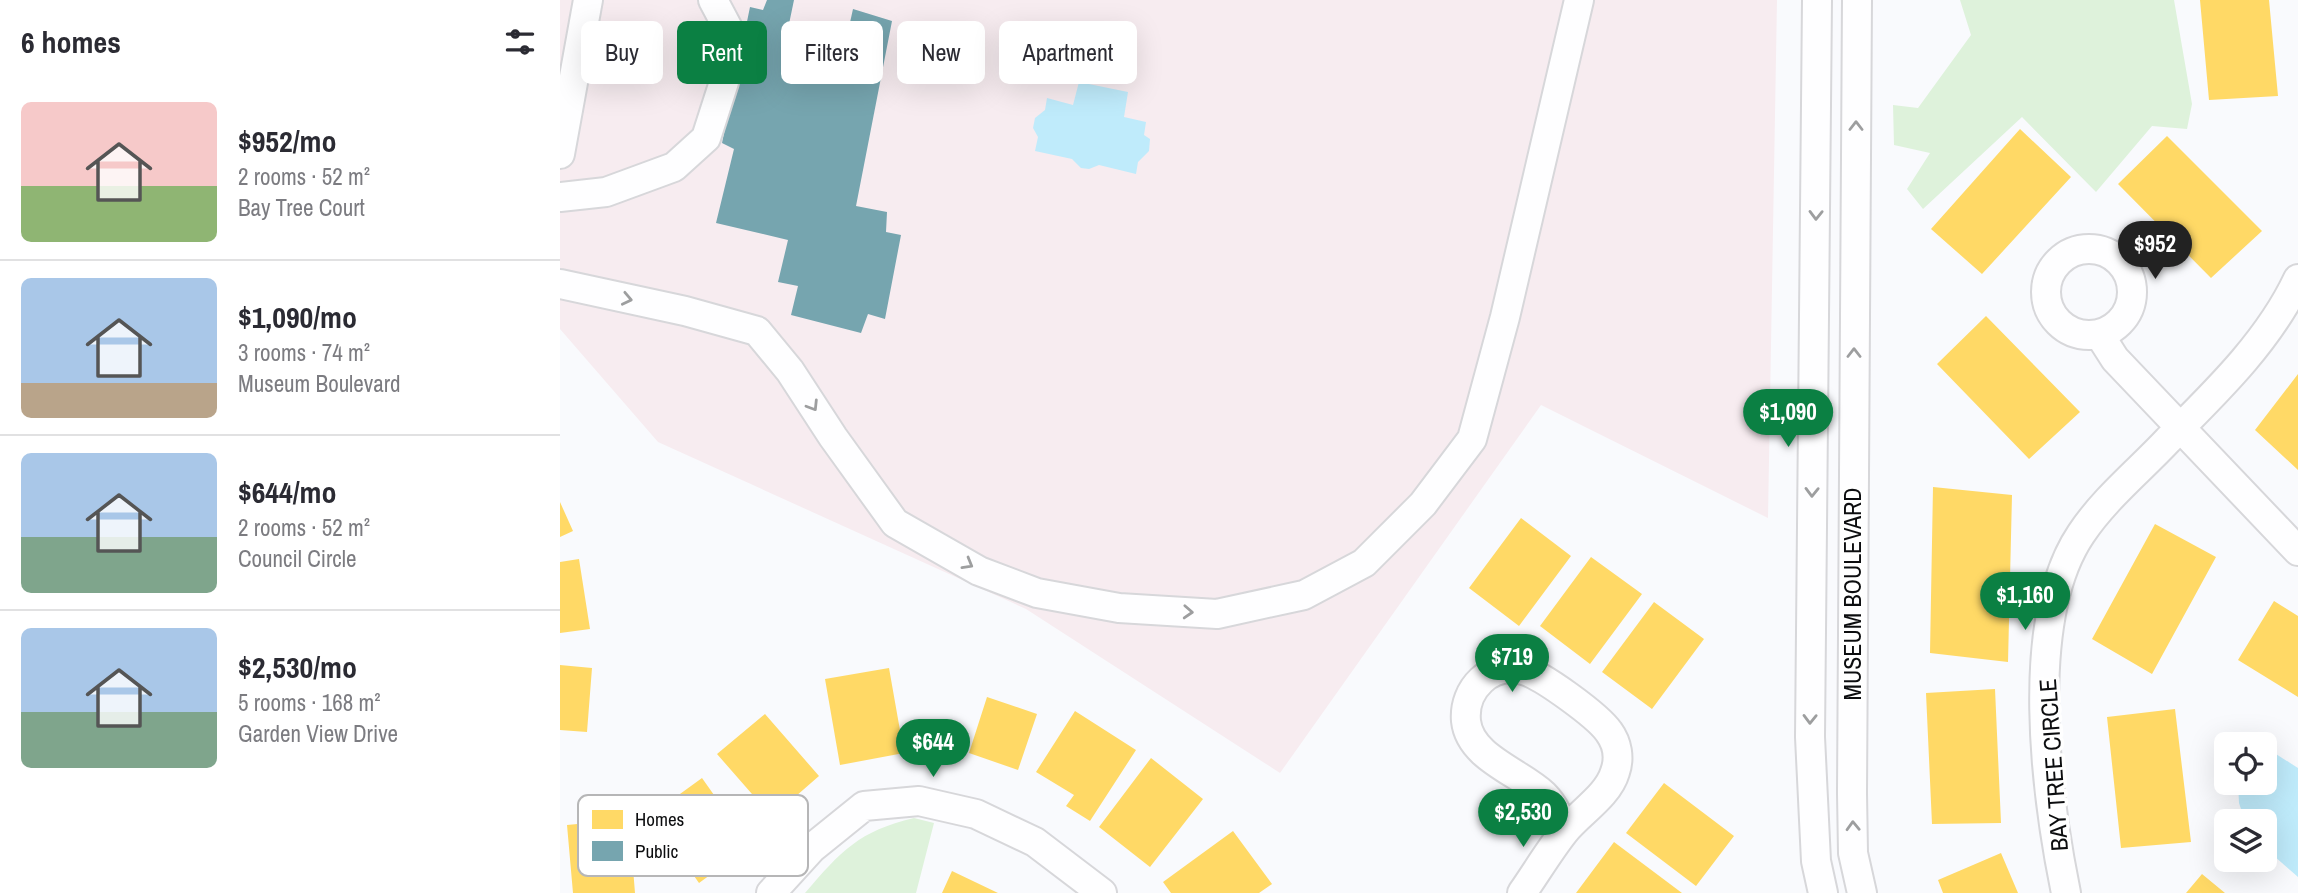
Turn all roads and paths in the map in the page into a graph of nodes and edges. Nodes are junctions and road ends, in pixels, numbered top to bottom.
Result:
1 (588, 0) edge
2 (713, 0) edge
3 (1579, 0) edge
4 (1817, 0) edge
5 (1857, 0) edge
6 (560, 154) edge
7 (560, 197) edge
8 (2298, 279) edge
9 (560, 285) edge
10 (2099, 334) dead end
11 (2179, 429) junction
12 (2298, 551) edge
13 (1564, 832) junction
14 (808, 853) edge
15 (787, 876) edge
16 (771, 893) edge
17 (1102, 893) edge
18 (1522, 893) edge
19 (1823, 893) edge
20 (1862, 893) edge
21 (2066, 893) edge

1 - 6 street
2 - 7 street
9 -> 3 street
4 -> 19 street, MUSEUM BOULEVARD
20 -> 5 street, MUSEUM BOULEVARD
8 - 11 street, BAY TREE CIRCLE
10 - 11 street
11 - 12 street
11 - 21 street, BAY TREE CIRCLE
13 - 13 street
13 - 18 street
14 - 17 street
15 - 16 street

